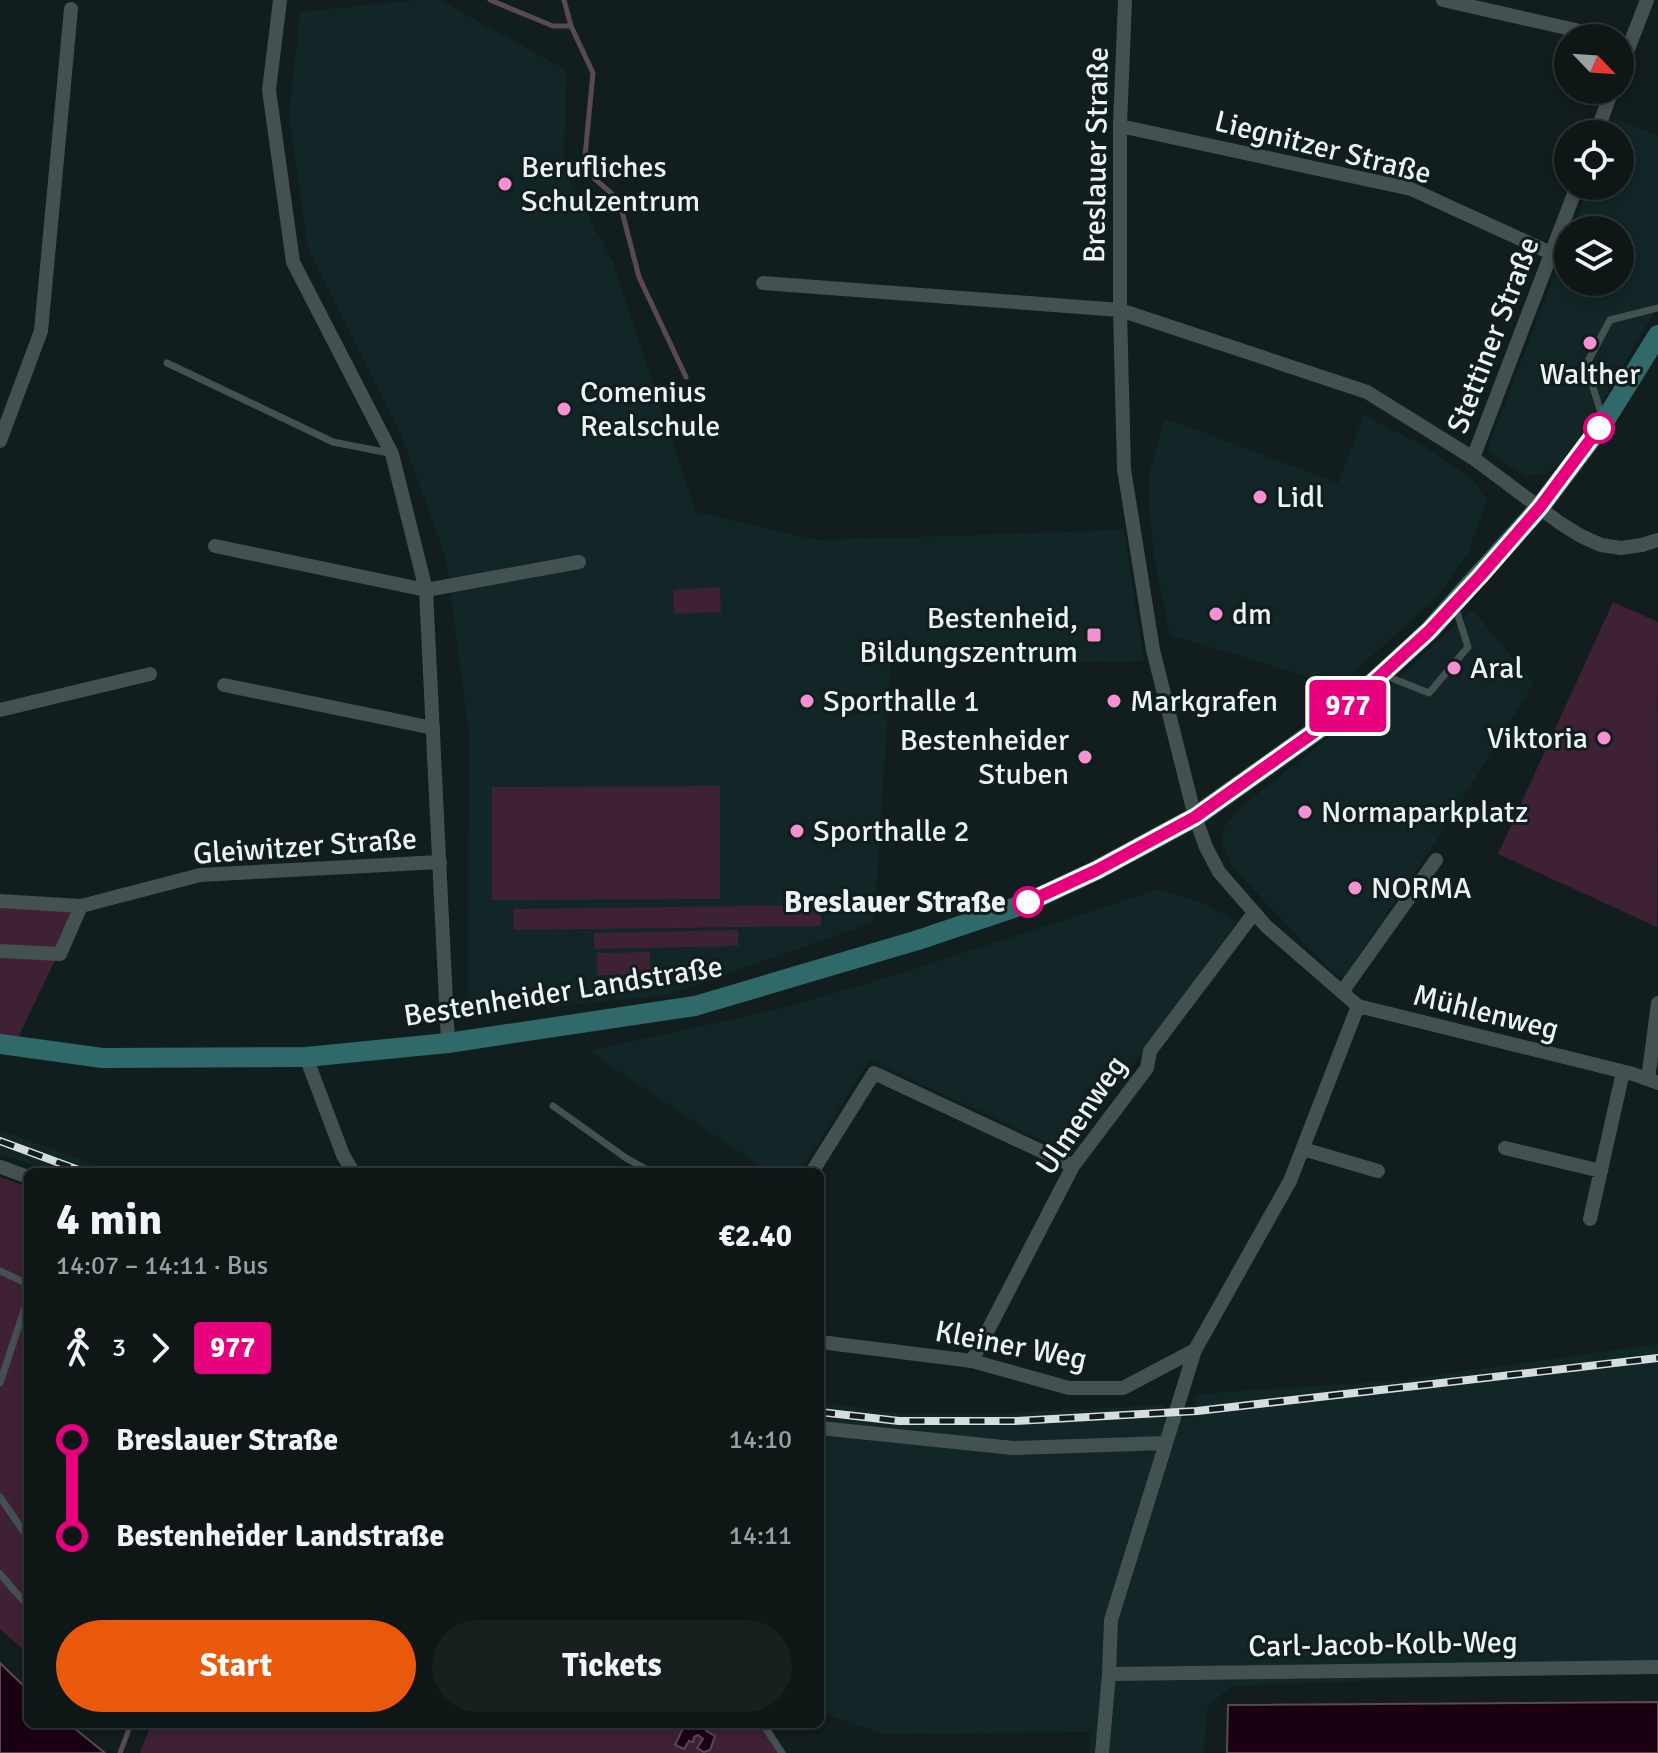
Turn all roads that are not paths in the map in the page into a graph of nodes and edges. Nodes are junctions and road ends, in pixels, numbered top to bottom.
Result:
1 (280, 0) edge
2 (1125, 0) edge
3 (1443, 0) edge
4 (1647, 0) edge
5 (71, 9) dead end
6 (1554, 25) edge
7 (1634, 25) edge
8 (1120, 126) junction
9 (1572, 200) edge
10 (1553, 254) junction
11 (763, 283) dead end
12 (1658, 308) edge
13 (1120, 310) junction
14 (1658, 335) edge
15 (167, 363) dead end
16 (1604, 422) junction
17 (0, 441) edge
18 (392, 454) junction
19 (1473, 458) junction
20 (1540, 507) junction
21 (1658, 540) edge
22 (215, 546) dead end
23 (579, 562) dead end
24 (426, 590) junction
25 (1454, 603) junction
26 (150, 674) dead end
27 (1382, 674) junction
28 (224, 685) dead end
29 (0, 710) edge
30 (433, 728) junction
31 (1195, 817) junction
32 (1436, 860) dead end
33 (440, 862) junction
34 (0, 901) edge
35 (81, 906) junction
36 (1254, 913) junction
37 (0, 951) edge
38 (1342, 992) junction
39 (1658, 1003) edge
40 (1358, 1006) junction
41 (448, 1043) junction
42 (0, 1044) edge
43 (306, 1057) junction
44 (1623, 1072) junction
45 (1653, 1081) edge
46 (553, 1106) dead end
47 (1505, 1148) dead end
48 (1303, 1149) junction
49 (1073, 1166) junction
50 (351, 1168) edge
51 (644, 1168) edge
52 (815, 1168) edge
53 (1, 1169) edge
54 (1378, 1171) dead end
55 (1601, 1171) junction
56 (24, 1176) edge
57 (1590, 1219) dead end
58 (0, 1271) edge
59 (24, 1282) edge
60 (24, 1310) edge
61 (824, 1342) edge
62 (1195, 1350) junction
63 (972, 1361) junction
64 (0, 1383) edge
65 (824, 1428) edge
66 (1166, 1443) junction
67 (0, 1497) edge
68 (24, 1532) edge
69 (0, 1574) edge
70 (24, 1601) edge
71 (1658, 1667) edge
72 (1109, 1674) junction
73 (766, 1728) edge
74 (782, 1753) edge
75 (1102, 1753) edge

1 - 18 street
2 - 8 street, Breslauer Straße
3 - 6 street
4 - 7 street
5 - 17 street
8 - 10 street, Liegnitzer Straße
8 - 13 street, Breslauer Straße
9 - 10 street, Stettiner Straße
10 - 19 street, Stettiner Straße
11 - 13 street, Breslauer Straße
12 - 16 lane
13 - 19 street
13 - 31 street, Breslauer Straße
14 - 16 main road, Bestenheider Landstraße
15 - 18 lane
16 - 20 main road, Bestenheider Landstraße
18 - 24 street
19 - 20 street
20 - 21 street
20 - 25 main road, Bestenheider Landstraße
22 - 24 street
23 - 24 street
24 - 30 street
25 - 27 main road, Bestenheider Landstraße
25 - 27 lane
26 - 29 street
27 - 31 main road, Bestenheider Landstraße
28 - 30 street
30 - 33 street
31 - 36 street, Mühlenweg
31 - 41 main road, Bestenheider Landstraße
32 - 38 street
33 - 35 street, Gleiwitzer Straße
33 - 41 street
34 - 35 street, Gleiwitzer Straße
35 - 37 street
36 - 38 street, Mühlenweg
36 - 49 street, Ulmenweg
38 - 40 street, Mühlenweg
39 - 45 street, Mühlenweg
40 - 44 street, Mühlenweg
40 - 48 street
41 - 43 main road, Bestenheider Landstraße
42 - 43 main road, Bestenheider Landstraße
43 - 50 street
44 - 45 street, Mühlenweg
44 - 55 street
46 - 51 lane
47 - 55 street
48 - 54 street
48 - 62 street
49 - 52 street
49 - 63 street, Ulmenweg
53 - 56 street
55 - 57 street
58 - 59 lane
60 - 64 lane
61 - 63 street, Kleiner Weg
62 - 63 street, Kleiner Weg
62 - 66 street
65 - 66 street
66 - 72 street
67 - 68 lane
69 - 70 lane
71 - 72 street, Carl-Jacob-Kolb-Weg
72 - 75 street
73 - 74 lane

